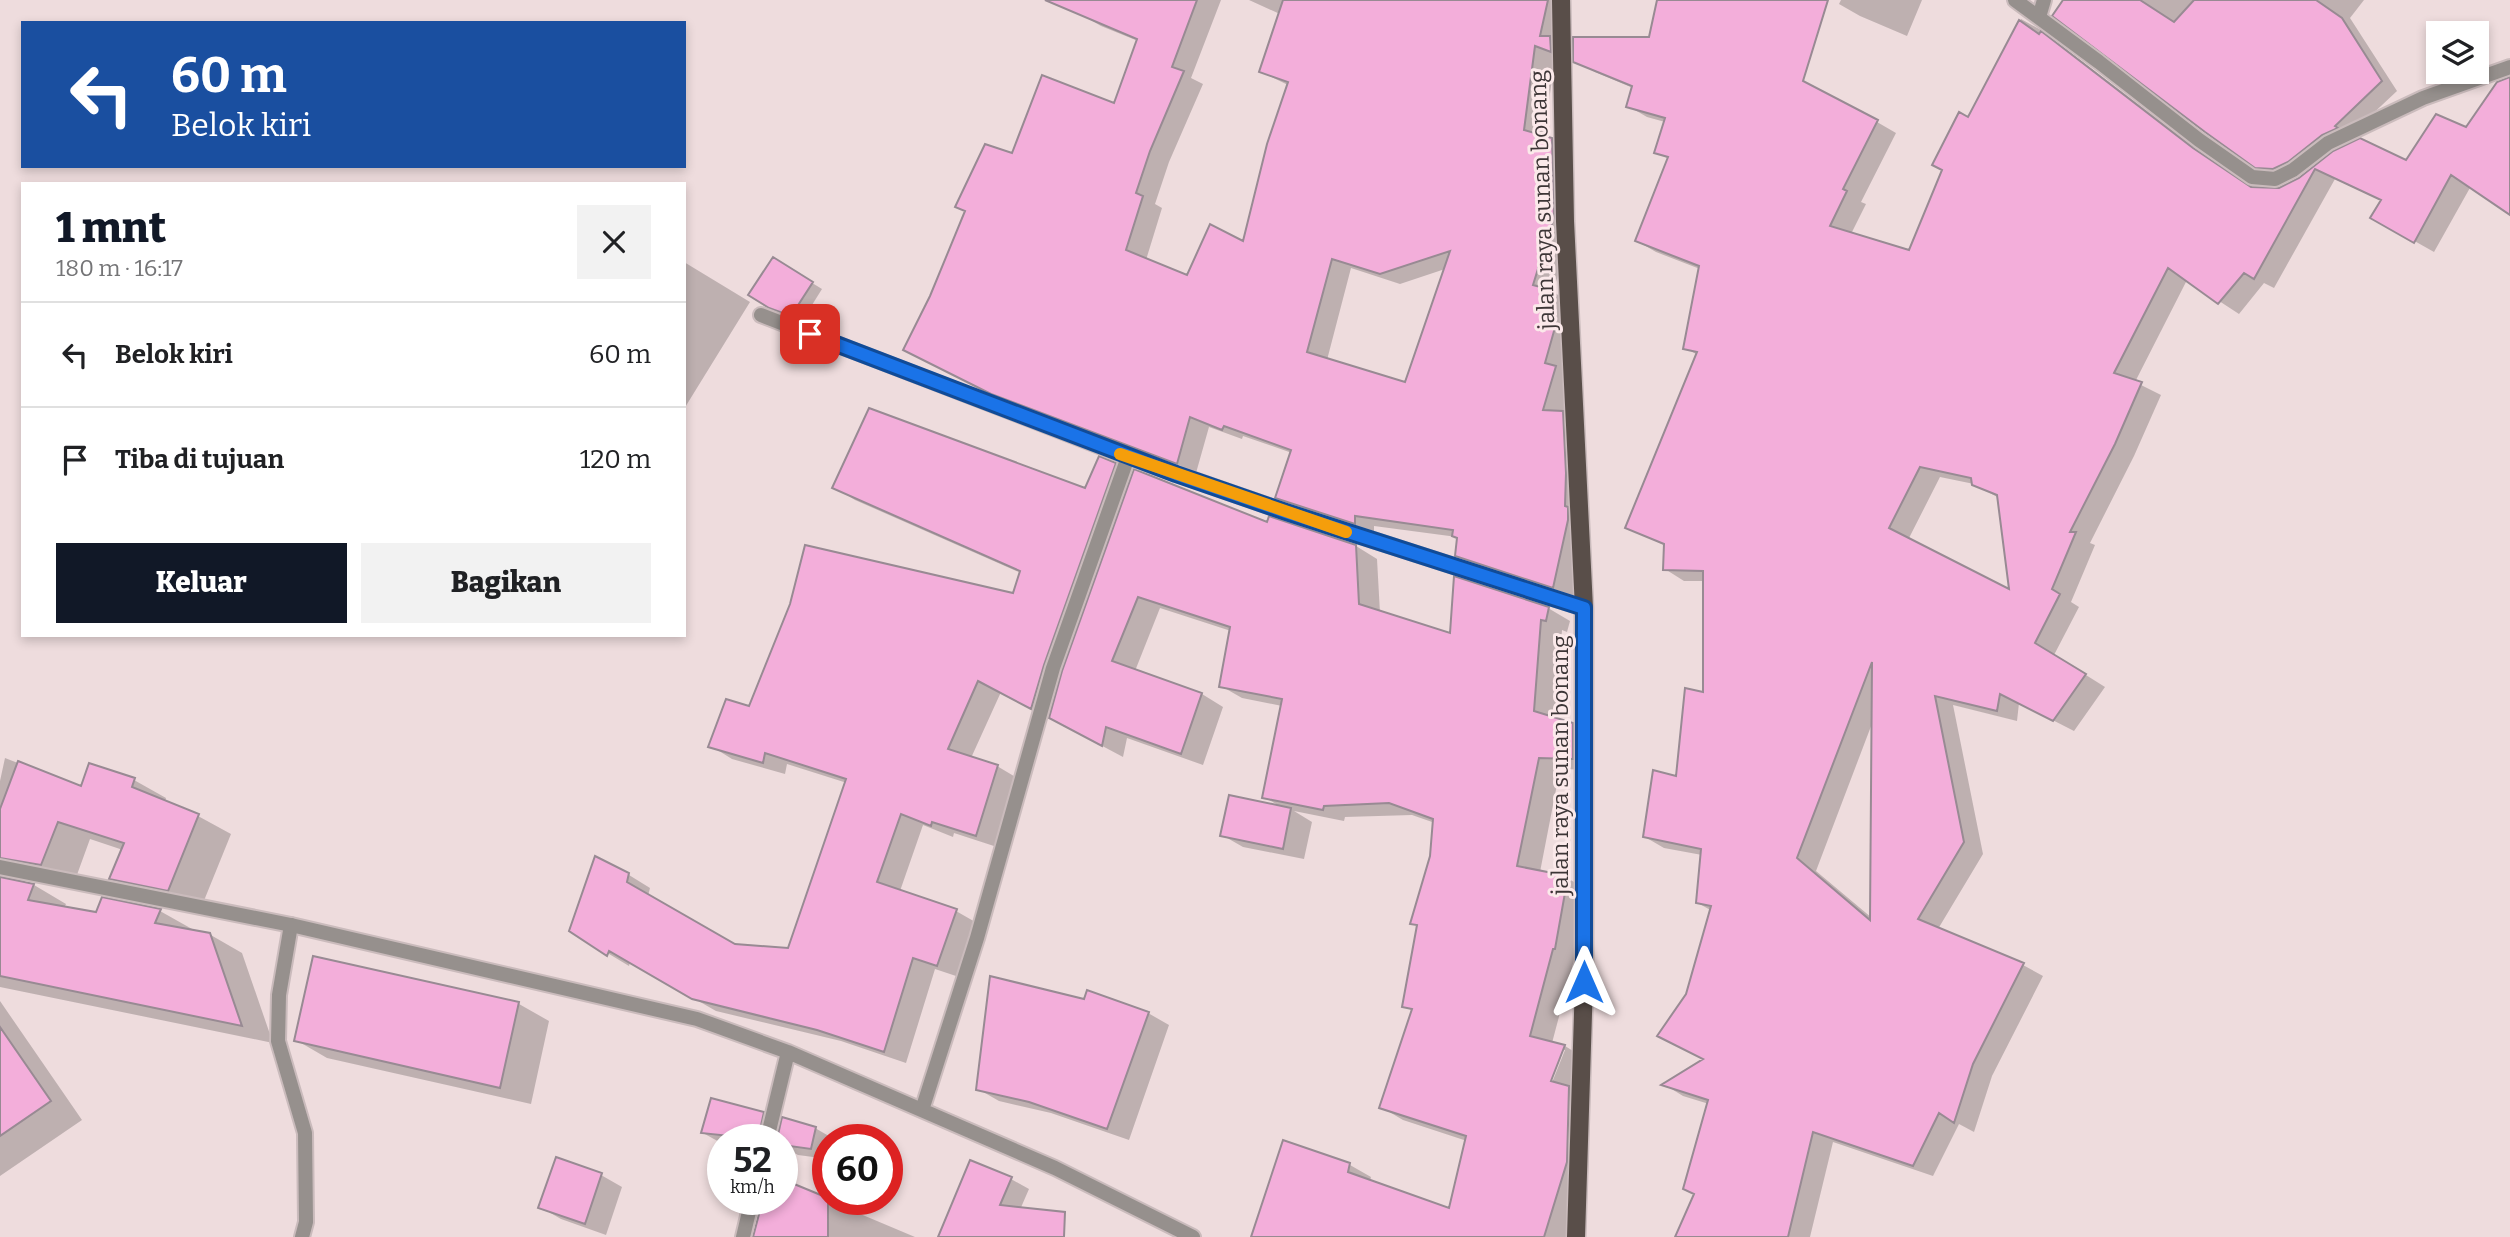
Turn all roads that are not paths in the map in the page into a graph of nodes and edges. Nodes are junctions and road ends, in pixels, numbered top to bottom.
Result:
1 (1561, 0) edge
2 (2015, 0) edge
3 (2045, 0) edge
4 (2039, 17) junction
5 (2510, 67) edge
6 (761, 315) dead end
7 (1128, 457) junction
8 (1584, 608) junction
9 (0, 867) edge
10 (290, 925) junction
11 (788, 1052) junction
12 (922, 1110) junction
13 (771, 1124) edge
14 (748, 1215) edge
15 (302, 1237) edge
16 (743, 1237) edge
17 (1193, 1237) edge
18 (1576, 1237) edge

1 - 8 main road, jalan raya sunan bonang
2 - 4 street
3 - 4 street
4 - 5 street
6 - 7 street
7 - 8 street
7 - 12 street
8 - 18 main road, jalan raya sunan bonang
9 - 10 street
10 - 11 street
10 - 15 street
11 - 12 street
11 - 13 street
12 - 17 street
14 - 16 street

